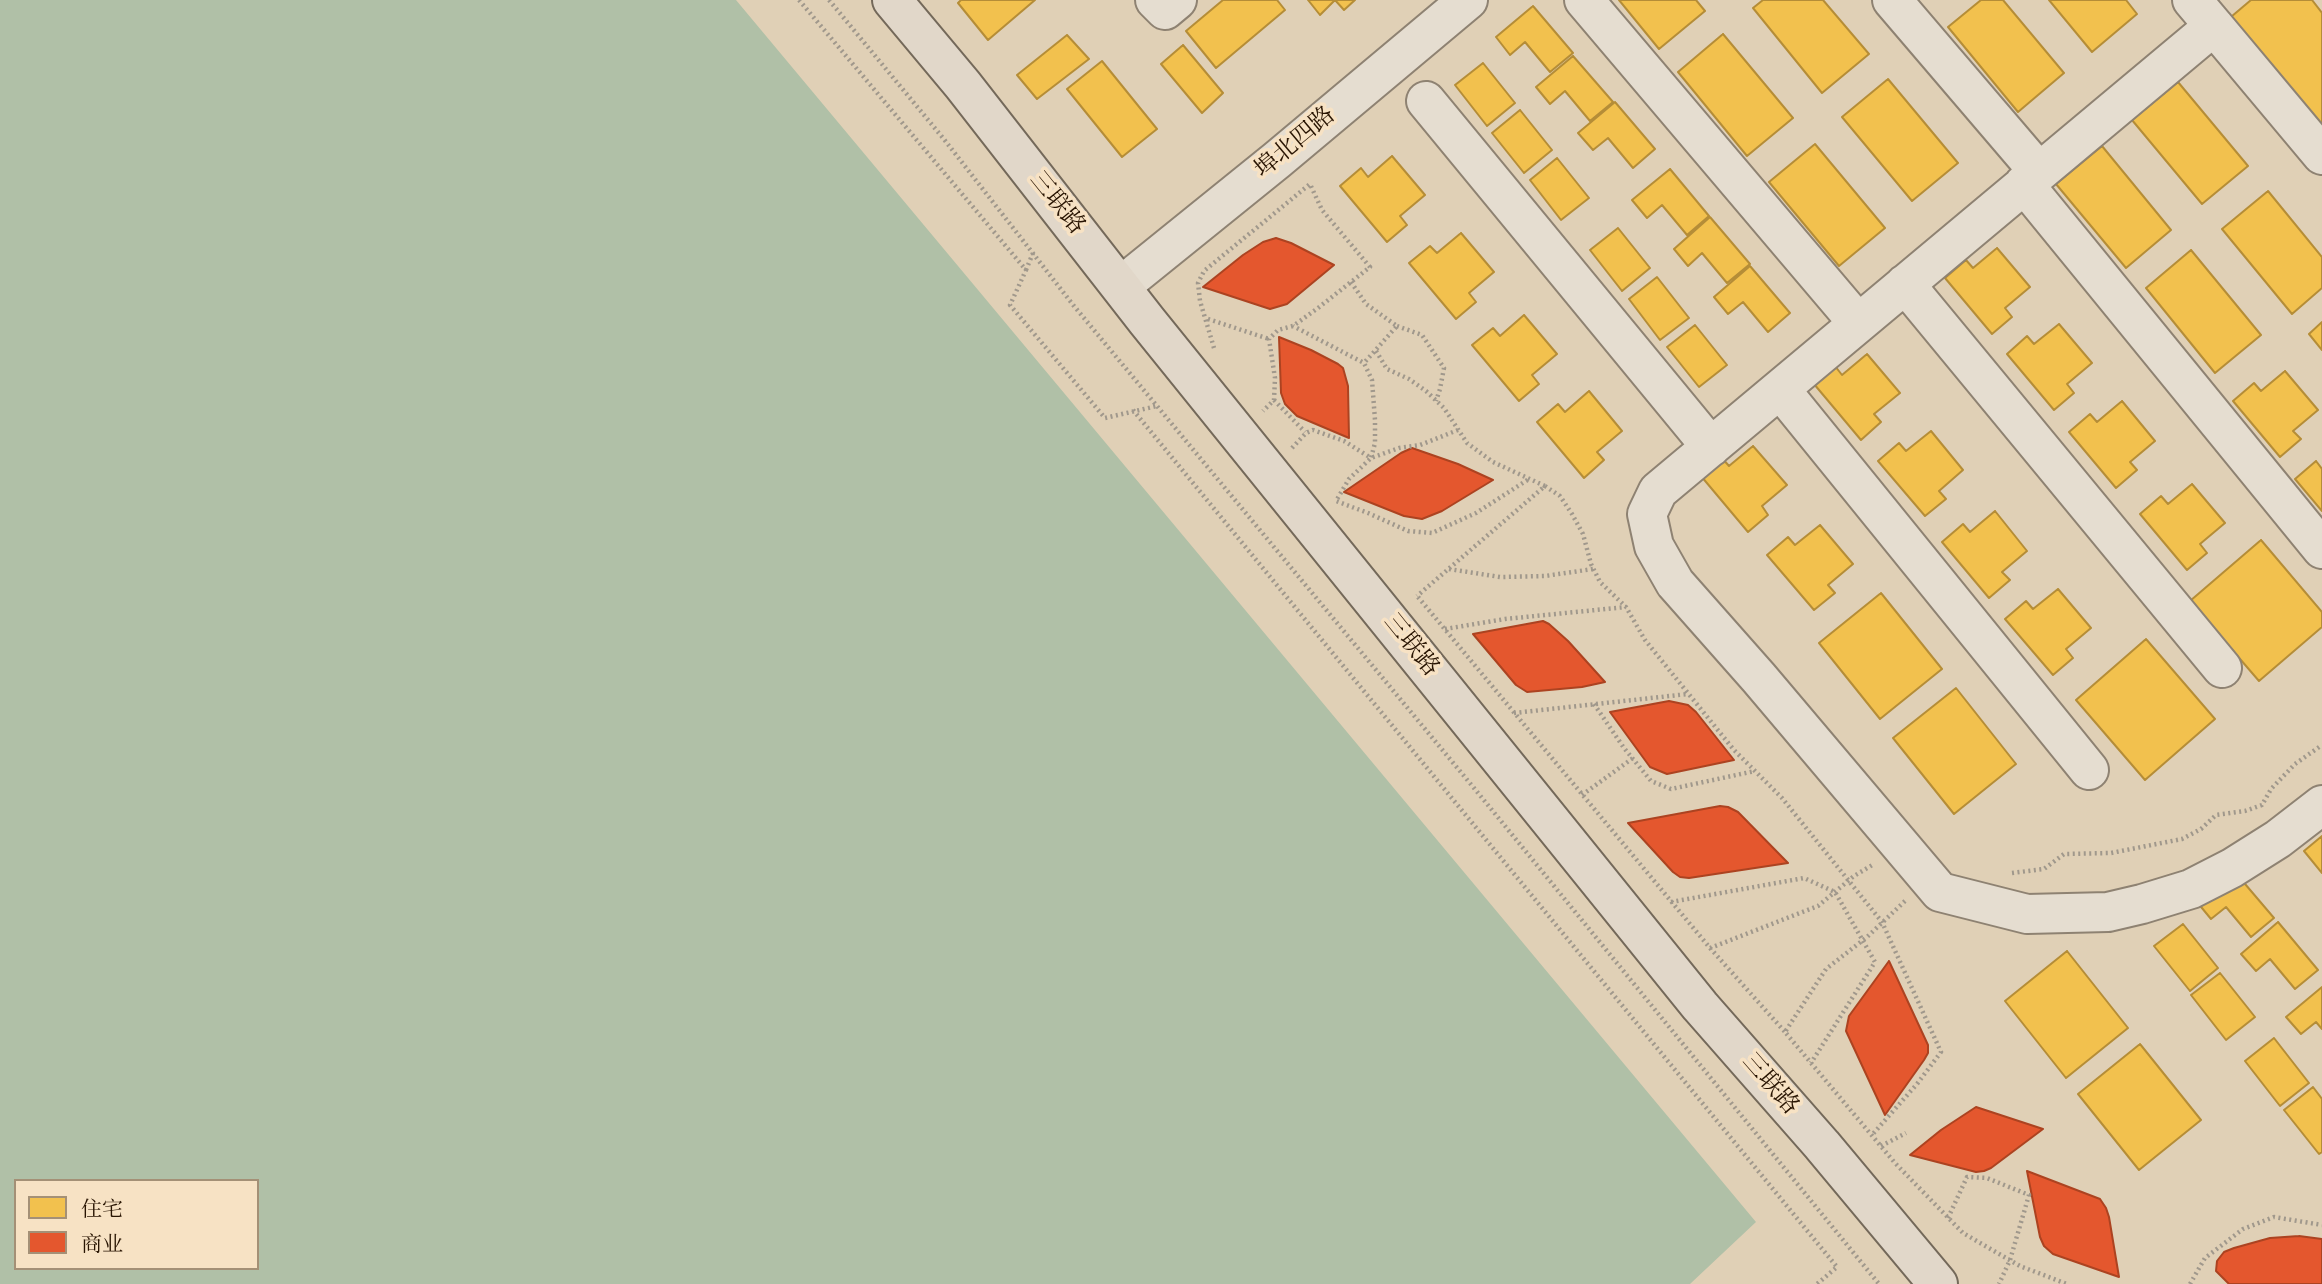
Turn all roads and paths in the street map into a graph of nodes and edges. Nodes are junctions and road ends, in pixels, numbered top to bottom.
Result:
1 (799, 0) edge
2 (829, 0) edge
3 (892, 0) edge
4 (1155, 0) edge
5 (1177, 0) edge
6 (1468, 0) edge
7 (1584, 0) edge
8 (1892, 0) edge
9 (2203, 13) edge
10 (1426, 101) dead end
11 (2322, 155) edge
12 (2031, 178) junction
13 (1033, 253) junction
14 (1026, 271) junction
15 (1351, 282) junction
16 (1905, 284) junction
17 (1122, 286) junction
18 (1207, 319) junction
19 (1858, 323) junction
20 (1293, 326) junction
21 (1396, 326) junction
22 (1269, 339) junction
23 (1376, 351) junction
24 (1216, 359) dead end
25 (1364, 363) junction
26 (1780, 389) junction
27 (1274, 400) junction
28 (1436, 401) junction
29 (1157, 405) junction
30 (1133, 410) junction
31 (1269, 421) dead end
32 (1458, 430) junction
33 (1306, 433) junction
34 (1284, 439) dead end
35 (1711, 447) junction
36 (1371, 458) junction
37 (1529, 479) junction
38 (1545, 486) junction
39 (1327, 490) dead end
40 (1336, 501) junction
41 (1345, 511) dead end
42 (2322, 549) edge
43 (1448, 569) junction
44 (1594, 569) junction
45 (1626, 607) junction
46 (1445, 629) junction
47 (2222, 668) dead end
48 (1689, 694) junction
49 (1594, 704) junction
50 (1514, 713) junction
51 (2322, 745) edge
52 (1633, 758) junction
53 (2089, 770) dead end
54 (1756, 771) junction
55 (1582, 795) junction
56 (2322, 805) edge
57 (1901, 847) junction
58 (2005, 874) dead end
59 (1928, 879) junction
60 (1848, 881) junction
61 (1835, 892) junction
62 (1671, 902) junction
63 (1882, 922) junction
64 (1863, 939) junction
65 (1710, 948) junction
66 (1785, 1031) junction
67 (1811, 1063) junction
68 (1906, 1133) dead end
69 (1871, 1135) junction
70 (1881, 1146) junction
71 (1948, 1218) junction
72 (2322, 1225) edge
73 (2010, 1260) junction
74 (1818, 1284) edge
75 (1879, 1284) edge
76 (1938, 1284) edge
77 (1999, 1284) edge
78 (2067, 1284) edge
79 (2190, 1284) edge

1 - 14 path
2 - 13 path
3 - 17 main road, 三联路
4 - 5 street
6 - 17 street, 埠北四路
7 - 19 street
8 - 12 street
9 - 11 street
9 - 12 street
10 - 35 street
12 - 16 street
12 - 42 street
13 - 14 path
13 - 29 path
14 - 30 path
15 - 18 path
15 - 20 path
15 - 21 path
16 - 19 street
16 - 47 street
17 - 76 main road, 三联路
18 - 22 path
18 - 24 path
19 - 26 street
20 - 22 path
20 - 25 path
21 - 23 path
21 - 28 path
22 - 27 path
23 - 25 path
23 - 28 path
25 - 36 path
26 - 35 street
26 - 53 street
27 - 31 path
27 - 33 path
28 - 32 path
29 - 30 path
29 - 75 path
30 - 74 path
32 - 36 path
32 - 37 path
33 - 34 path
33 - 36 path
35 - 57 street
36 - 40 path
37 - 38 path
37 - 40 path
38 - 43 path
38 - 44 path
39 - 40 path
40 - 41 path
43 - 44 path
43 - 46 path
44 - 45 path
45 - 46 path
45 - 48 path
46 - 50 path
48 - 49 path
48 - 54 path
49 - 50 path
49 - 52 path
50 - 55 path
51 - 58 path
52 - 54 path
52 - 55 path
54 - 60 path
55 - 62 path
56 - 59 street
57 - 59 street
57 - 60 path
59 - 63 path
60 - 61 path
60 - 63 path
61 - 62 path
61 - 64 path
61 - 65 path
62 - 65 path
63 - 64 path
63 - 69 path
64 - 66 path
64 - 67 path
65 - 66 path
66 - 67 path
67 - 69 path
68 - 70 path
69 - 70 path
70 - 71 path
71 - 73 path
71 - 73 path
72 - 79 path
73 - 77 path
73 - 78 path

